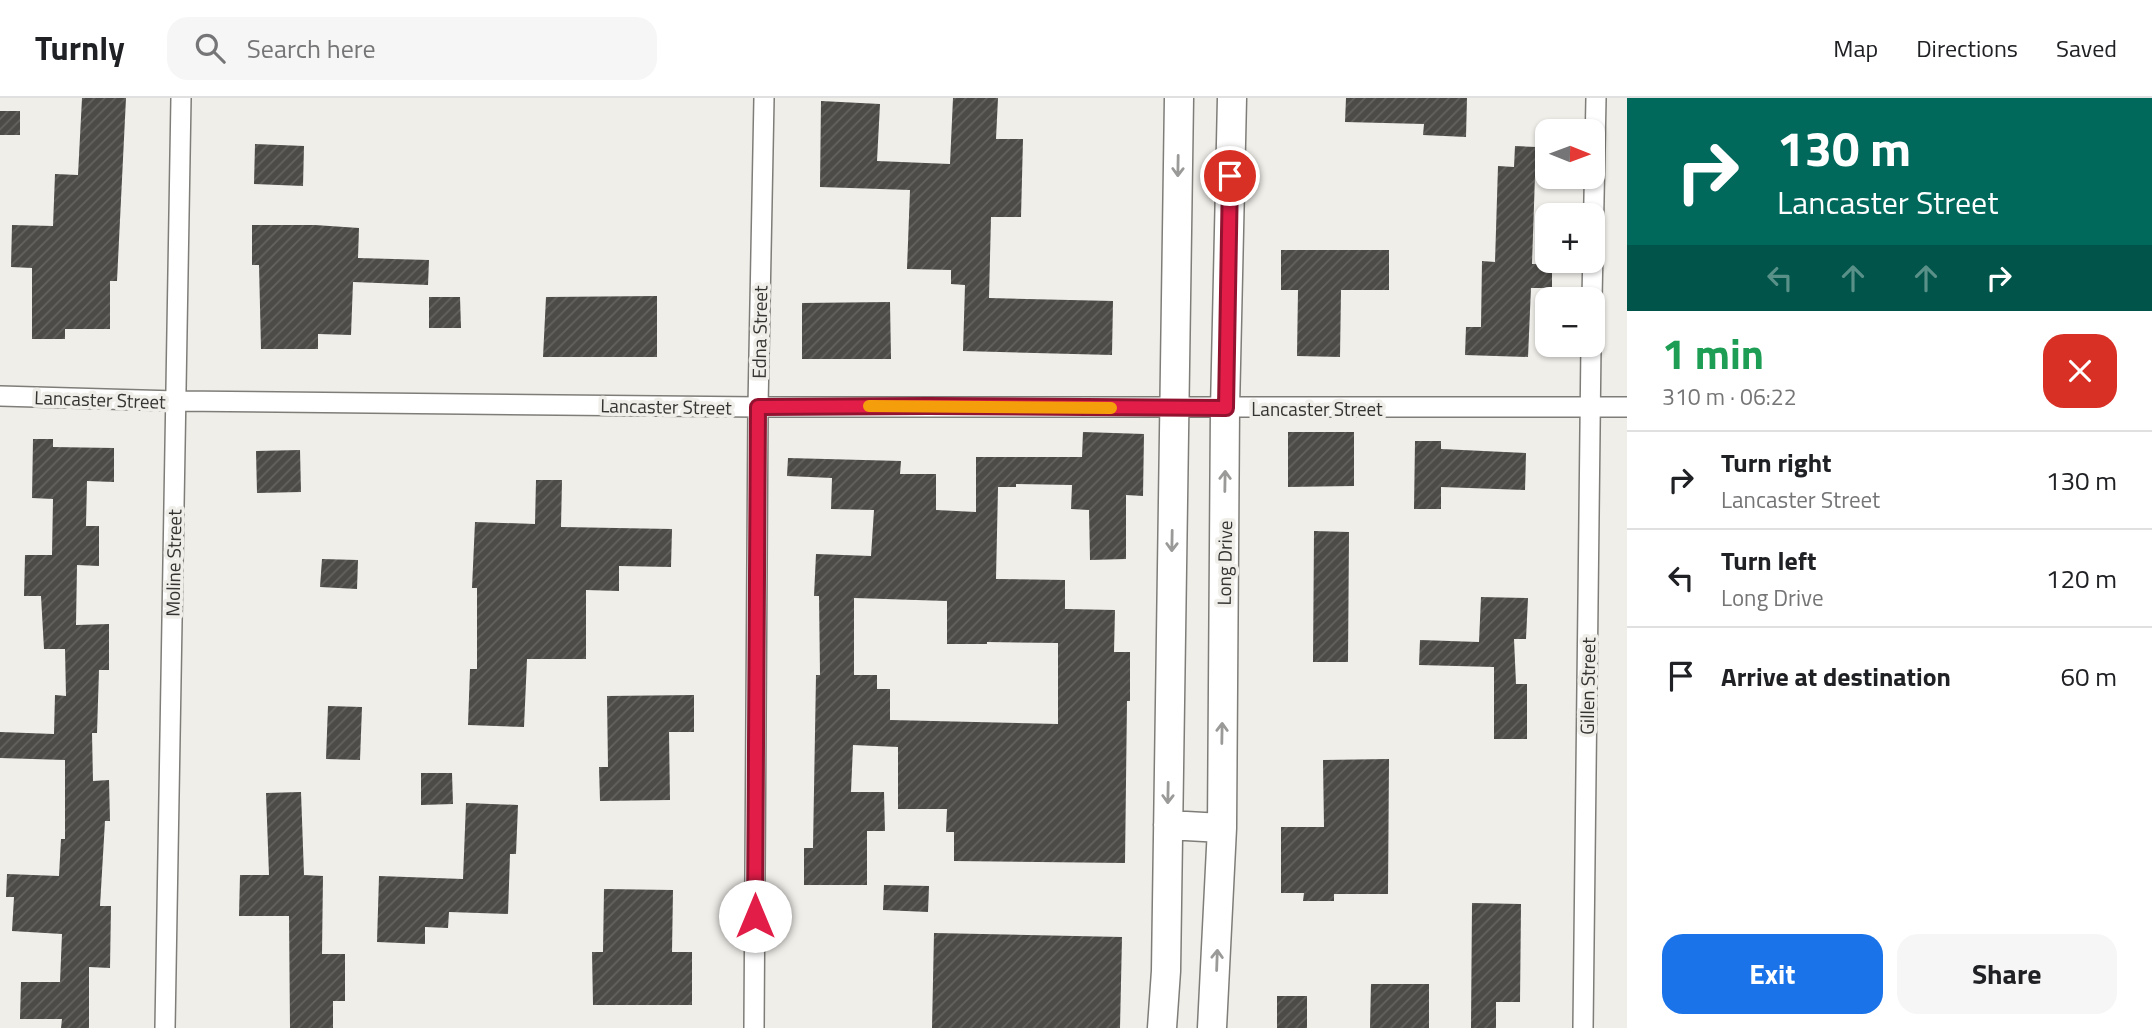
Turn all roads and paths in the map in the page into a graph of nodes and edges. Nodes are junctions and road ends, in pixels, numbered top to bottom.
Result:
1 (181, 98) edge
2 (764, 98) edge
3 (1179, 98) edge
4 (1232, 98) edge
5 (1596, 98) edge
6 (1592, 287) edge
7 (1591, 357) edge
8 (0, 396) edge
9 (176, 401) junction
10 (758, 407) junction
11 (1590, 407) junction
12 (1627, 407) edge
13 (1226, 408) junction
14 (1174, 409) junction
15 (1168, 825) junction
16 (1222, 828) junction
17 (165, 1028) edge
18 (754, 1028) edge
19 (1162, 1028) edge
20 (1212, 1028) edge
21 (1583, 1028) edge

1 - 9 street, Moline Street
2 - 10 street, Edna Street
3 -> 14 main road
4 - 13 main road, Long Drive
5 - 6 street
7 - 11 street, Gillen Street
8 - 9 street, Lancaster Street
9 - 10 street, Lancaster Street
9 - 17 street, Moline Street
10 - 14 street, Lancaster Street
10 - 18 street, Edna Street
11 - 12 street, Lancaster Street
11 - 13 street, Lancaster Street
11 - 21 street, Gillen Street
13 - 14 street, Lancaster Street
16 -> 13 main road, Long Drive
14 -> 15 main road
15 - 16 main road
15 - 19 main road
20 -> 16 main road, Long Drive

